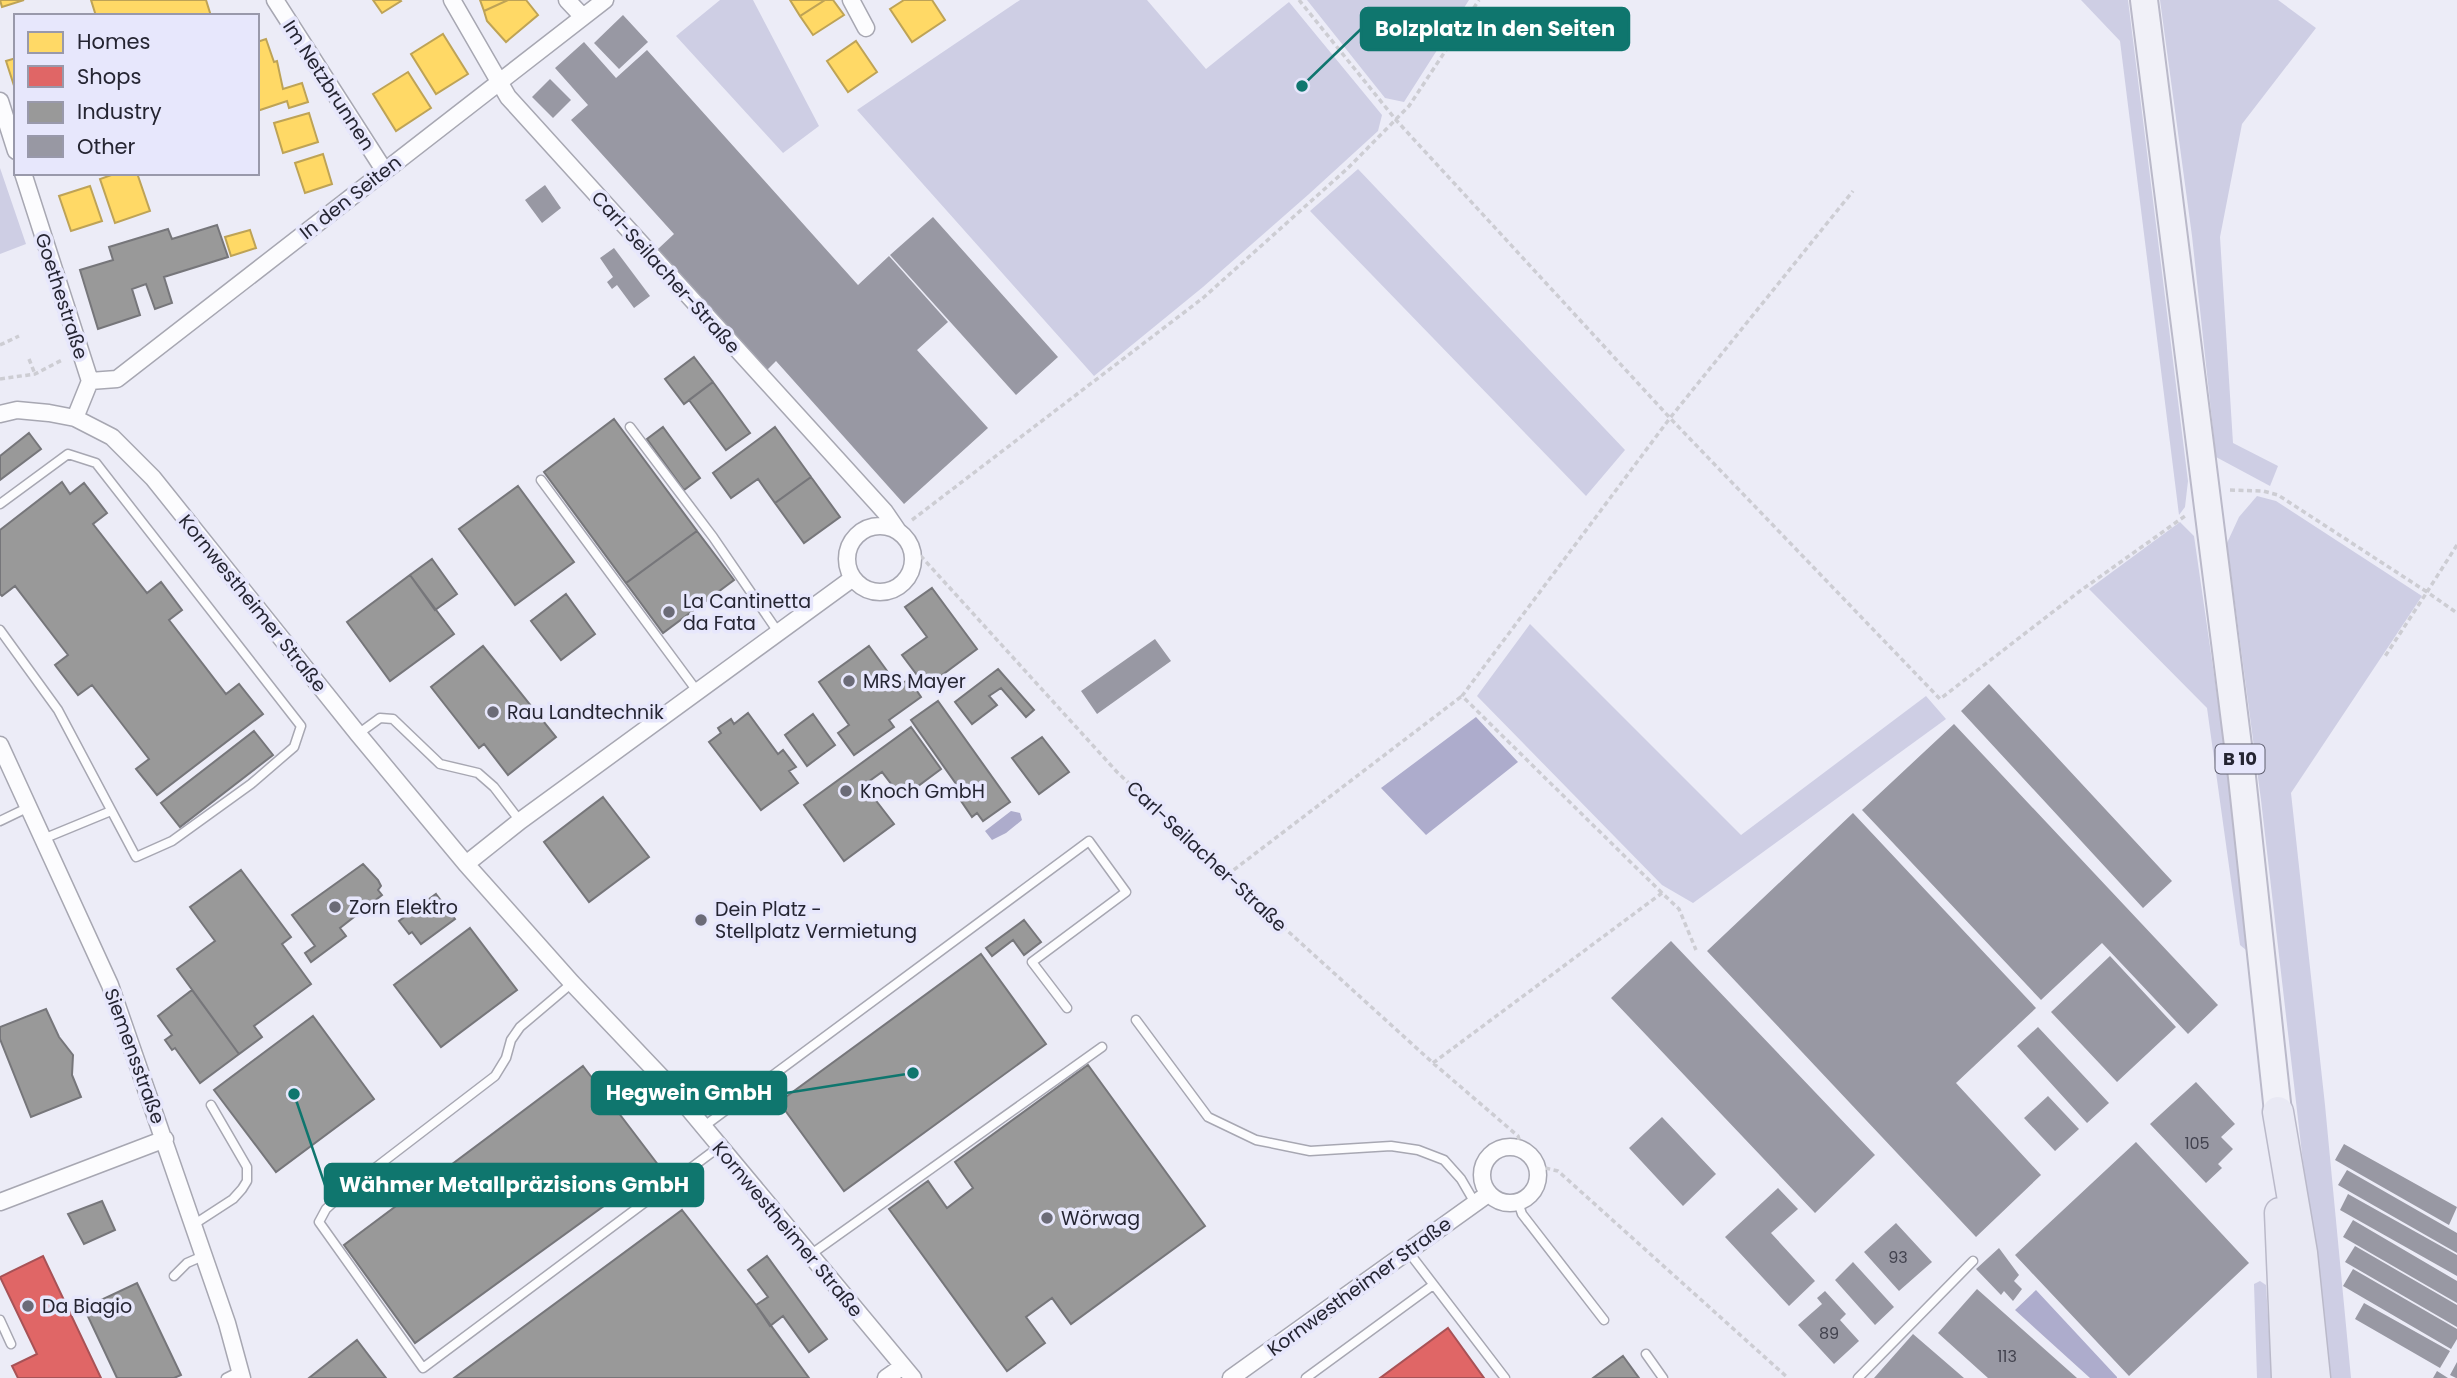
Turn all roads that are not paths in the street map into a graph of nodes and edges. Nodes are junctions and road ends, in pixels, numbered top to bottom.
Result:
1 (275, 0) edge
2 (452, 0) edge
3 (567, 0) edge
4 (605, 0) edge
5 (851, 0) edge
6 (2144, 0) edge
7 (583, 17) junction
8 (866, 29) dead end
9 (500, 81) junction
10 (0, 101) edge
11 (14, 145) edge
12 (384, 170) junction
13 (24, 175) edge
14 (90, 381) junction
15 (0, 414) edge
16 (75, 418) junction
17 (630, 427) dead end
18 (541, 480) dead end
19 (0, 504) edge
20 (904, 537) junction
21 (853, 578) junction
22 (0, 630) edge
23 (778, 632) junction
24 (697, 691) junction
25 (358, 734) junction
26 (0, 745) edge
27 (29, 807) junction
28 (111, 811) junction
29 (0, 821) edge
30 (520, 821) junction
31 (43, 839) junction
32 (466, 864) junction
33 (572, 983) junction
34 (1067, 1008) dead end
35 (1136, 1020) dead end
36 (1102, 1047) dead end
37 (211, 1105) dead end
38 (2278, 1112) junction
39 (703, 1127) junction
40 (165, 1139) junction
41 (719, 1147) junction
42 (1482, 1198) junction
43 (0, 1202) edge
44 (1518, 1202) junction
45 (193, 1225) junction
46 (1407, 1250) junction
47 (810, 1255) junction
48 (203, 1256) junction
49 (1973, 1261) dead end
50 (174, 1276) dead end
51 (1433, 1284) junction
52 (0, 1320) edge
53 (1604, 1320) dead end
54 (11, 1343) dead end
55 (1646, 1354) dead end
56 (908, 1372) edge
57 (236, 1376) edge
58 (886, 1378) edge
59 (1231, 1378) edge
60 (1306, 1378) edge
61 (1505, 1378) edge
62 (1663, 1378) edge
63 (1858, 1378) edge
64 (2287, 1378) edge
65 (2315, 1378) edge

1 - 12 street, Im Netzbrunnen
2 - 9 street, Carl-Seilacher-Straße
3 - 7 street
4 - 7 street, In den Seiten
5 - 8 street
6 - 38 main road, B 10
7 - 9 street, In den Seiten
9 - 12 street, In den Seiten
9 - 20 street, Carl-Seilacher-Straße
10 - 11 street
12 - 14 street, In den Seiten
13 - 14 street, Goethestraße
14 - 16 street, Goethestraße
15 - 16 street, Kornwestheimer Straße
16 - 25 street, Kornwestheimer Straße
17 - 23 lane
18 - 24 lane
19 - 28 lane
20 - 21 street
20 - 21 street
21 - 23 street
22 - 28 lane
23 - 24 street
24 - 30 street
25 - 30 lane
25 - 32 street, Kornwestheimer Straße
26 - 27 street, Siemensstraße
27 - 29 lane
27 - 31 street, Siemensstraße
28 - 31 lane
30 - 32 street
31 - 40 street, Siemensstraße
32 - 33 street, Kornwestheimer Straße
33 - 39 street, Kornwestheimer Straße
33 - 41 lane
34 - 39 lane
35 - 42 lane
36 - 47 lane
37 - 45 lane
38 - 64 highway, B 10
38 - 65 highway, B 10
39 - 41 street, Kornwestheimer Straße
40 - 43 street
40 - 45 street, Siemensstraße
41 - 47 street, Kornwestheimer Straße
42 - 44 street
42 - 44 street
42 - 46 street, Kornwestheimer Straße
44 - 53 lane
45 - 48 street, Siemensstraße
46 - 51 lane
46 - 59 street, Kornwestheimer Straße
47 - 56 street, Kornwestheimer Straße
48 - 50 lane
48 - 57 street, Siemensstraße
49 - 63 lane
51 - 60 lane
51 - 61 lane
52 - 54 lane
55 - 62 lane
56 - 58 street

